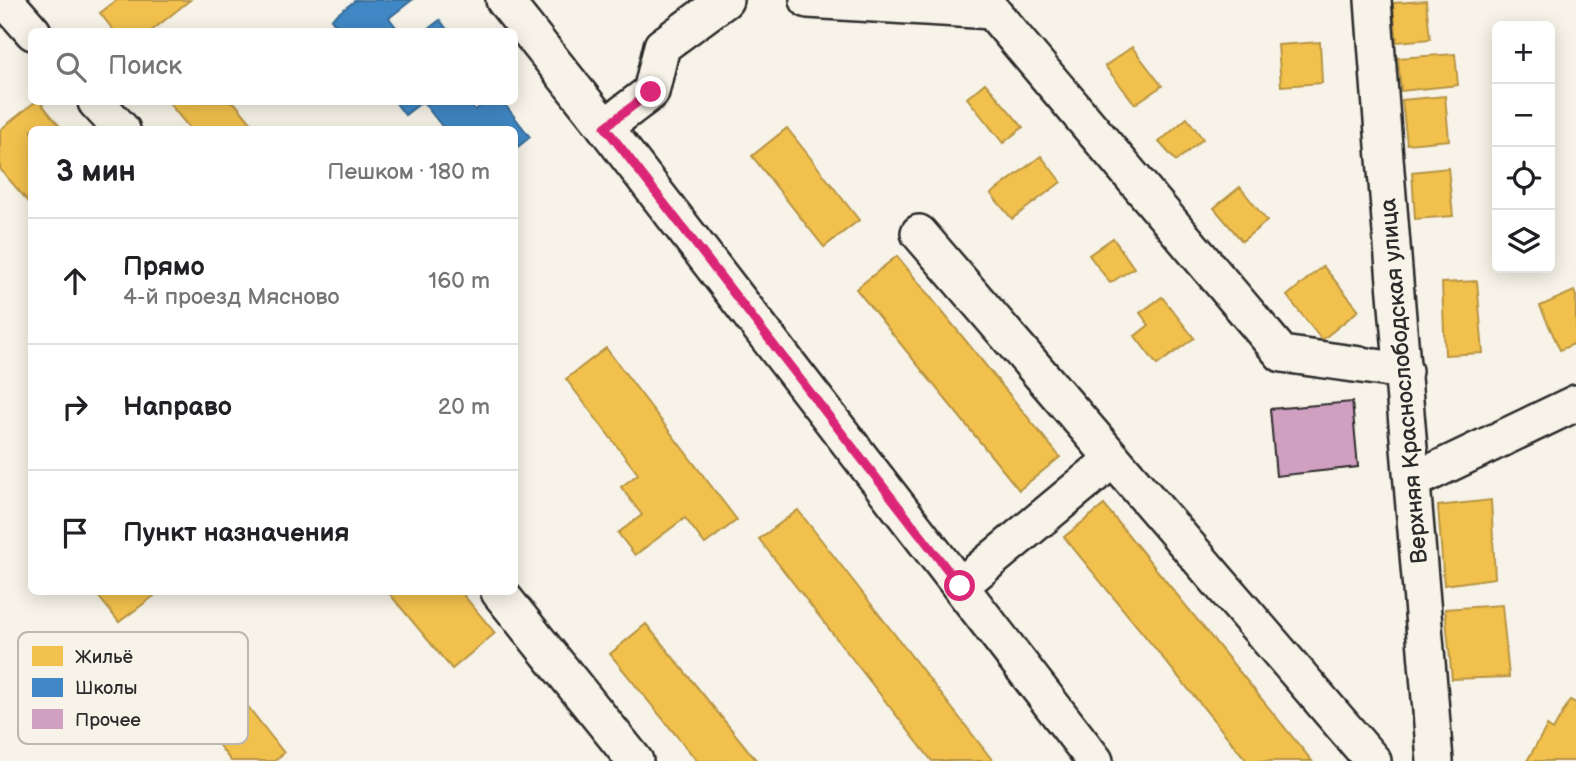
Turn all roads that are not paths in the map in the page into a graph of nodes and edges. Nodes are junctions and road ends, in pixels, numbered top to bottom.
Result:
1 (5, 0) edge
2 (504, 0) edge
3 (725, 0) edge
4 (808, 0) edge
5 (1373, 0) edge
6 (30, 28) edge
7 (99, 105) edge
8 (118, 126) edge
9 (605, 127) junction
10 (919, 233) dead end
11 (1404, 370) junction
12 (1576, 403) edge
13 (1113, 459) junction
14 (1413, 481) junction
15 (960, 586) junction
16 (501, 595) edge
17 (635, 761) edge
18 (1096, 761) edge
19 (1373, 761) edge
20 (1435, 761) edge

1 - 6 street
2 - 9 street
3 - 9 street
4 - 11 street
5 - 11 street, Верхняя Краснослободская улица
7 - 8 street
9 - 15 street
10 - 13 street
11 - 14 street, Верхняя Краснослободская улица
12 - 14 street
13 - 15 street
13 - 19 street
14 - 20 street, Верхняя Краснослободская улица
15 - 18 street
16 - 17 street

